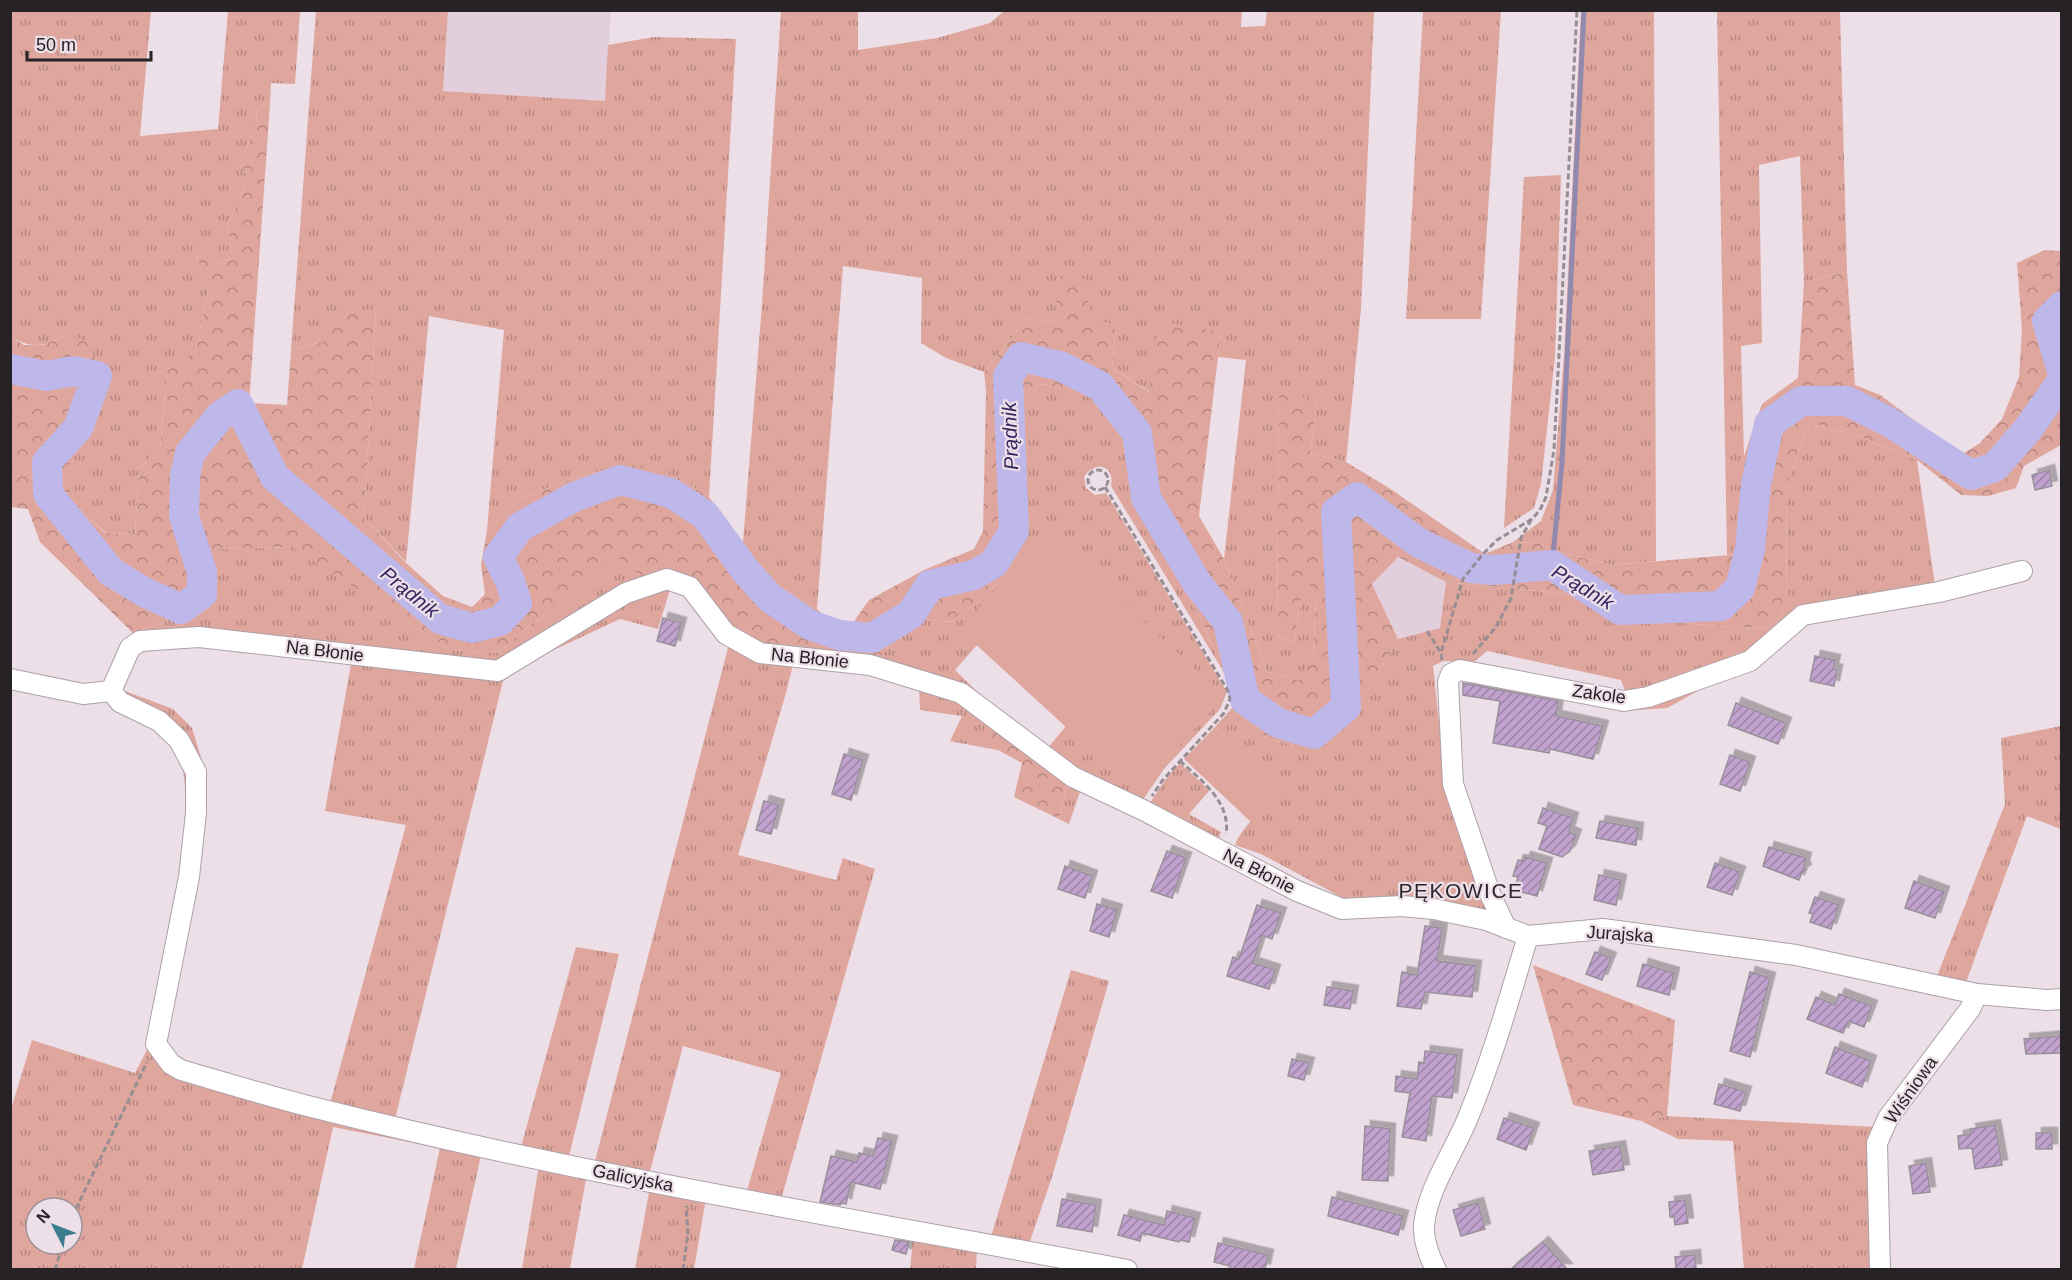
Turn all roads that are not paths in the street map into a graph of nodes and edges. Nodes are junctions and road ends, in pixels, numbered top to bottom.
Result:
1 (2022, 571) dead end
2 (10, 679) edge
3 (111, 692) junction
4 (1506, 928) junction
5 (1528, 936) junction
6 (1977, 994) junction
7 (2061, 999) edge
8 (1126, 1269) edge
9 (1436, 1269) edge
10 (1880, 1269) edge

1 - 4 street, Zakole
2 - 3 street
3 - 4 street, Na Błonie
3 - 8 street, Galicyjska
4 - 5 street, Na Błonie
5 - 6 street, Jurajska
5 - 9 street
6 - 7 street, Jurajska
6 - 10 street, Wiśniowa

